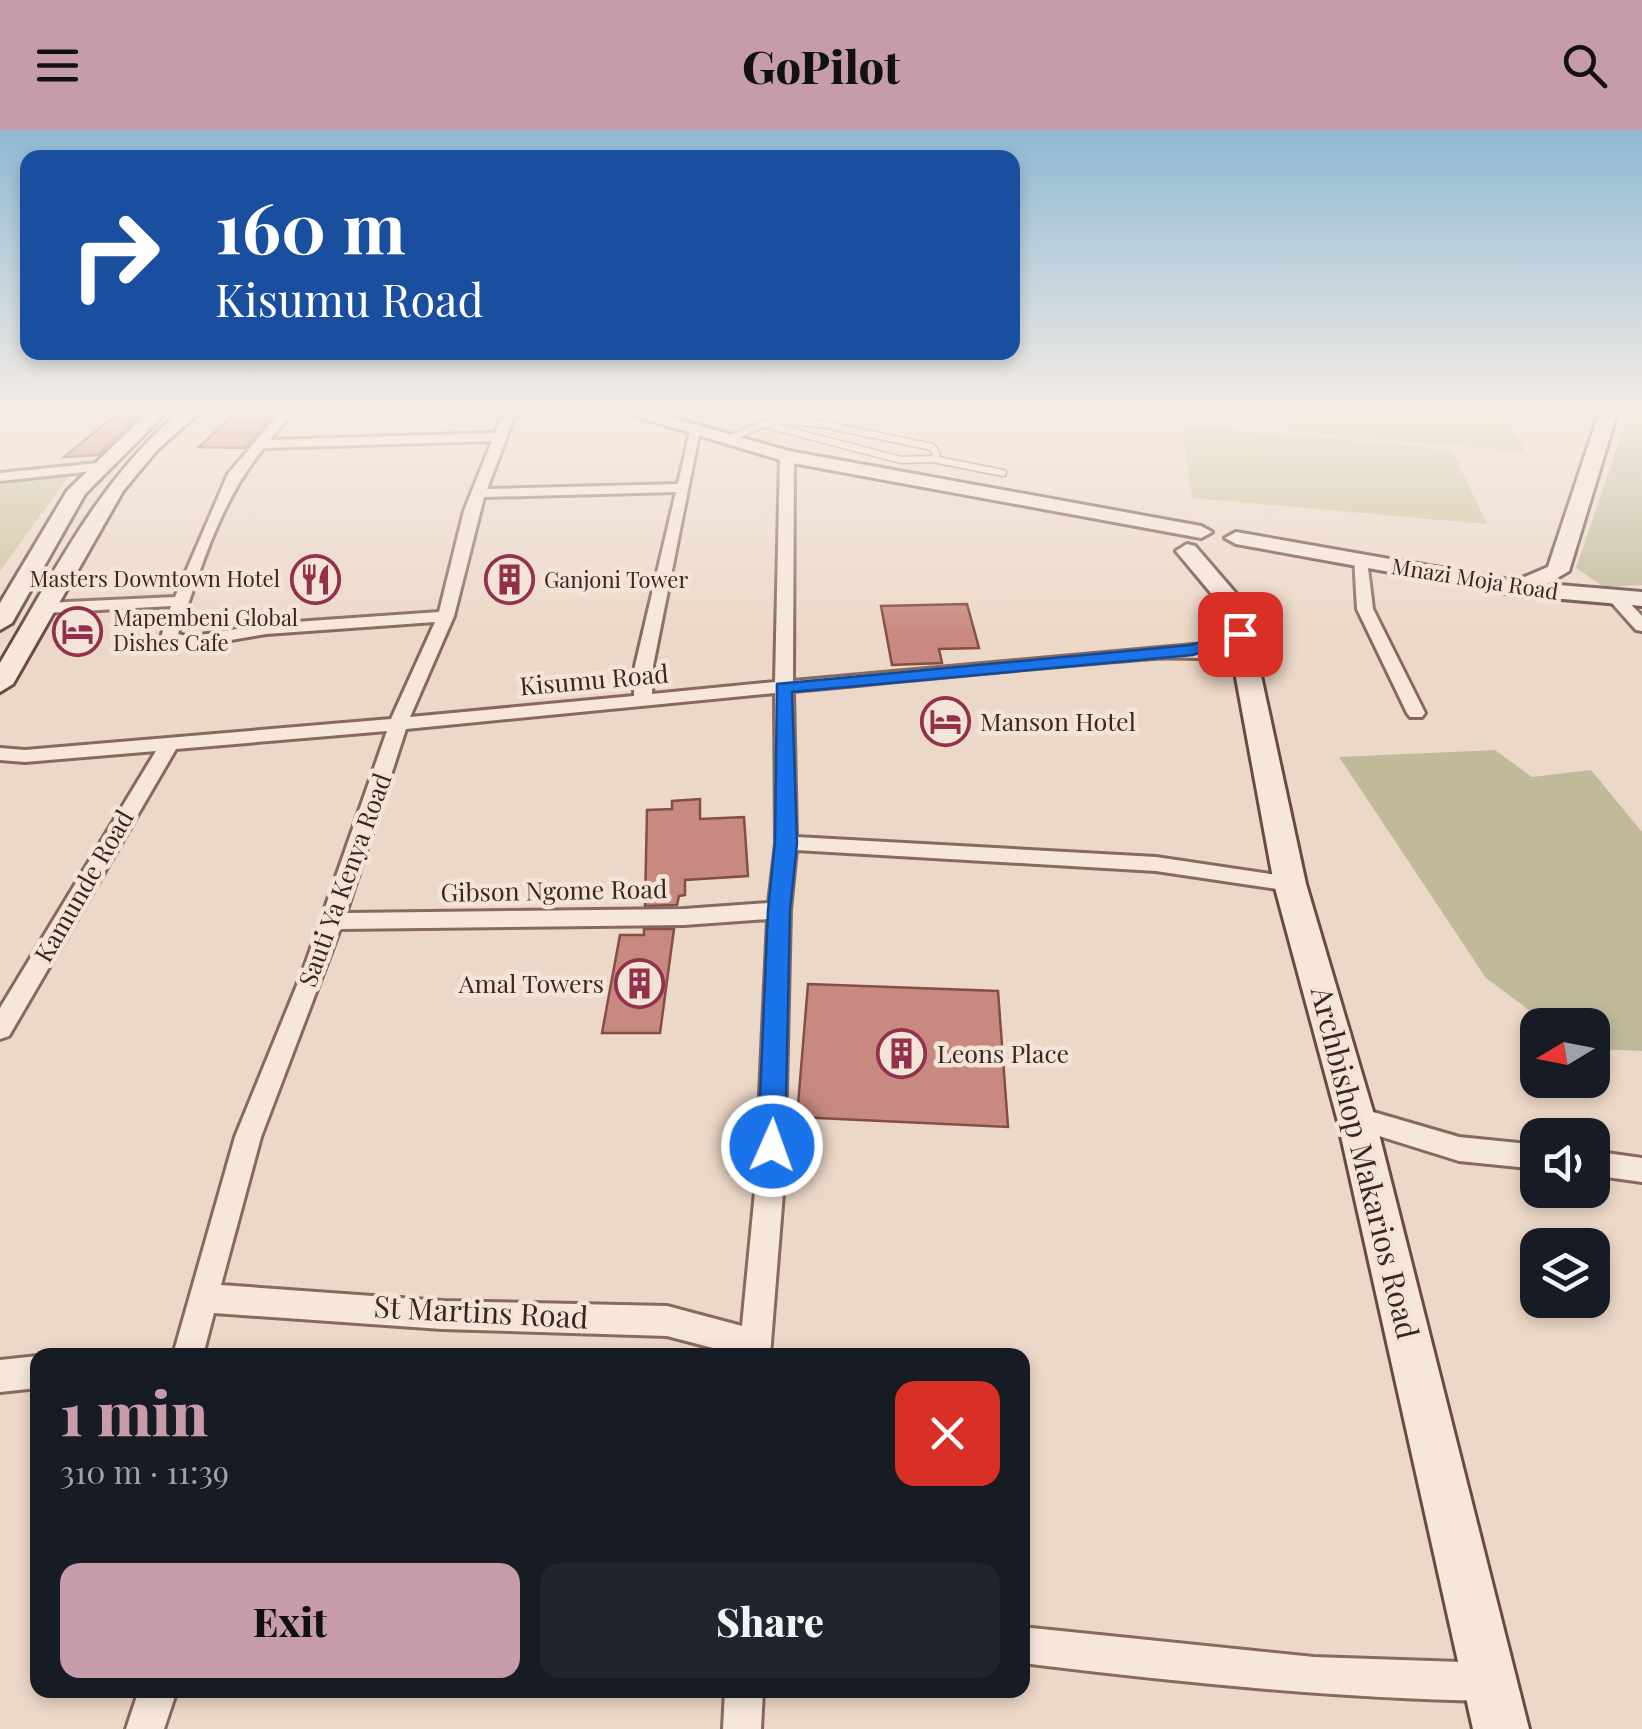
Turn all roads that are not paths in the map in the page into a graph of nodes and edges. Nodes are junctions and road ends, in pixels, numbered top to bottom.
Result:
1 (83, 485) edge
2 (117, 485) edge
3 (230, 485) edge
4 (482, 485) edge
5 (682, 485) edge
6 (787, 485) edge
7 (939, 485) edge
8 (1585, 485) edge
9 (681, 488) junction
10 (479, 493) junction
11 (1190, 542) junction
12 (1359, 560) junction
13 (1233, 564) junction
14 (1558, 571) junction
15 (1517, 588) junction
16 (1620, 598) edge
17 (184, 601) junction
18 (46, 608) junction
19 (446, 616) junction
20 (0, 623) edge
21 (1642, 626) edge
22 (1242, 643) junction
23 (0, 684) edge
24 (783, 688) junction
25 (643, 700) junction
26 (1416, 713) dead end
27 (398, 724) junction
28 (169, 744) junction
29 (0, 754) edge
30 (786, 843) junction
31 (1290, 884) junction
32 (779, 910) junction
33 (333, 916) junction
34 (0, 1029) edge
35 (1356, 1118) junction
36 (1520, 1155) edge
37 (1610, 1166) edge
38 (1642, 1170) edge
39 (204, 1298) junction
40 (190, 1348) edge
41 (749, 1348) edge
42 (755, 1348) edge
43 (30, 1373) edge
44 (0, 1376) edge
45 (1030, 1646) edge
46 (1490, 1682) junction
47 (155, 1698) edge
48 (744, 1698) edge
49 (145, 1729) edge
50 (742, 1729) edge
51 (1500, 1729) edge

1 - 20 main road
2 - 18 main road
3 - 17 street
4 - 10 street, Sauti Ya Kenya Road
5 - 9 street
6 - 24 street
7 - 11 main road, Mnazi Moja Road
8 - 14 main road
9 - 10 street
9 - 25 street
10 - 19 street, Sauti Ya Kenya Road
11 - 13 main road
11 - 13 main road, Mnazi Moja Road
12 - 13 main road, Mnazi Moja Road
12 - 15 main road, Mnazi Moja Road
12 - 26 street
13 - 22 main road, Archbishop Makarios Road
14 - 15 main road
14 - 16 main road
15 - 16 main road, Mnazi Moja Road
16 - 21 street
17 - 18 street
17 - 19 street
18 - 23 main road
19 - 27 street, Sauti Ya Kenya Road
22 - 24 street, Kisumu Road
22 - 31 main road, Archbishop Makarios Road
24 - 25 street, Kisumu Road
24 - 30 street
25 - 27 street, Kisumu Road
27 - 28 street, Kisumu Road
27 - 33 street, Sauti Ya Kenya Road
28 - 29 street, Kisumu Road
28 - 34 street, Kamunde Road
30 - 31 street
30 - 32 street
31 - 35 main road, Archbishop Makarios Road
32 - 33 street, Gibson Ngome Road
32 - 42 street
33 - 39 street, Sauti Ya Kenya Road
35 - 36 street
35 - 46 main road, Archbishop Makarios Road
37 - 38 street
39 - 40 street, Sauti Ya Kenya Road
39 - 41 street, St Martins Road
43 - 44 street
45 - 46 street
46 - 51 main road, Archbishop Makarios Road
47 - 49 street
48 - 50 street

